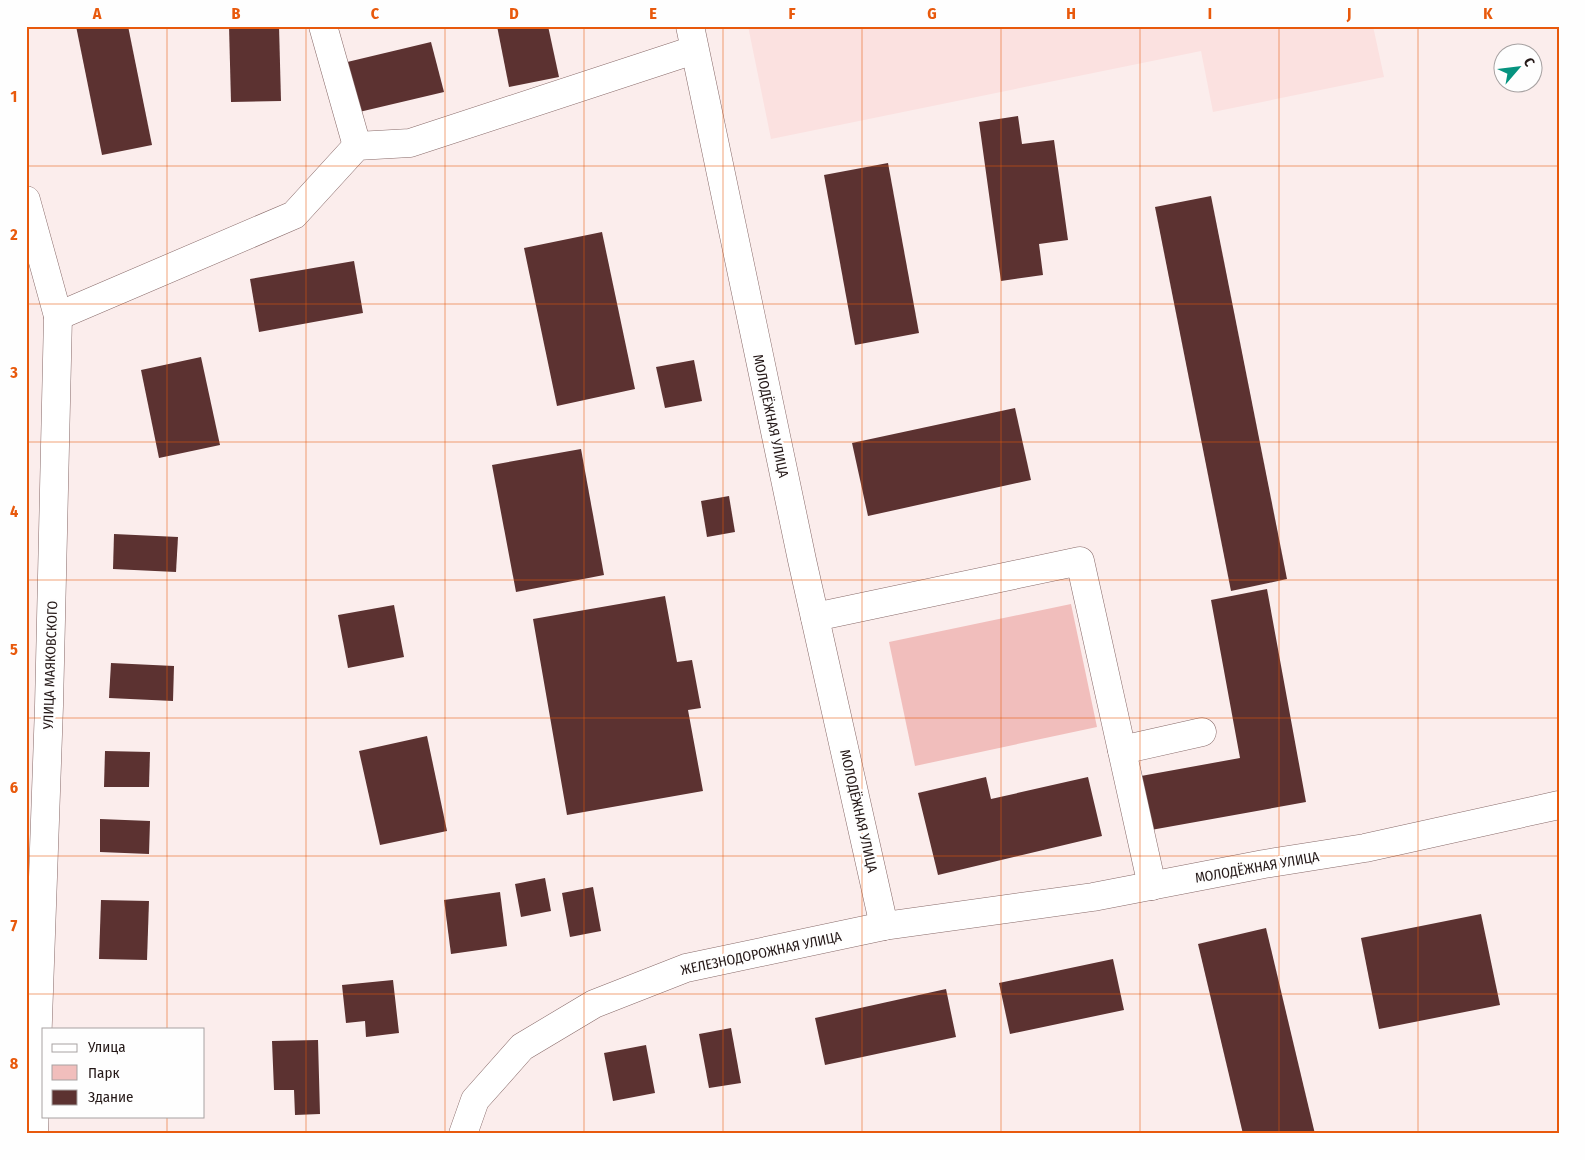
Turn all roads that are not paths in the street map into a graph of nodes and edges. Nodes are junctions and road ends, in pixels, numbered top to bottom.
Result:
1 (323, 26) edge
2 (692, 38) edge
3 (358, 146) junction
4 (26, 200) edge
5 (58, 316) junction
6 (815, 617) junction
7 (1202, 732) dead end
8 (1122, 750) junction
9 (1559, 805) edge
10 (1152, 886) junction
11 (884, 926) junction
12 (34, 1134) edge
13 (464, 1134) edge

1 - 3 street
2 - 3 street
2 - 6 street, МОЛОДЁЖНАЯ УЛИЦА
3 - 5 street
4 - 5 street, УЛИЦА МАЯКОВСКОГО
5 - 12 street, УЛИЦА МАЯКОВСКОГО
6 - 8 street
6 - 11 street, МОЛОДЁЖНАЯ УЛИЦА
7 - 8 street
8 - 10 street
9 - 10 street, МОЛОДЁЖНАЯ УЛИЦА
10 - 11 street, МОЛОДЁЖНАЯ УЛИЦА
11 - 13 street, ЖЕЛЕЗНОДОРОЖНАЯ УЛИЦА

